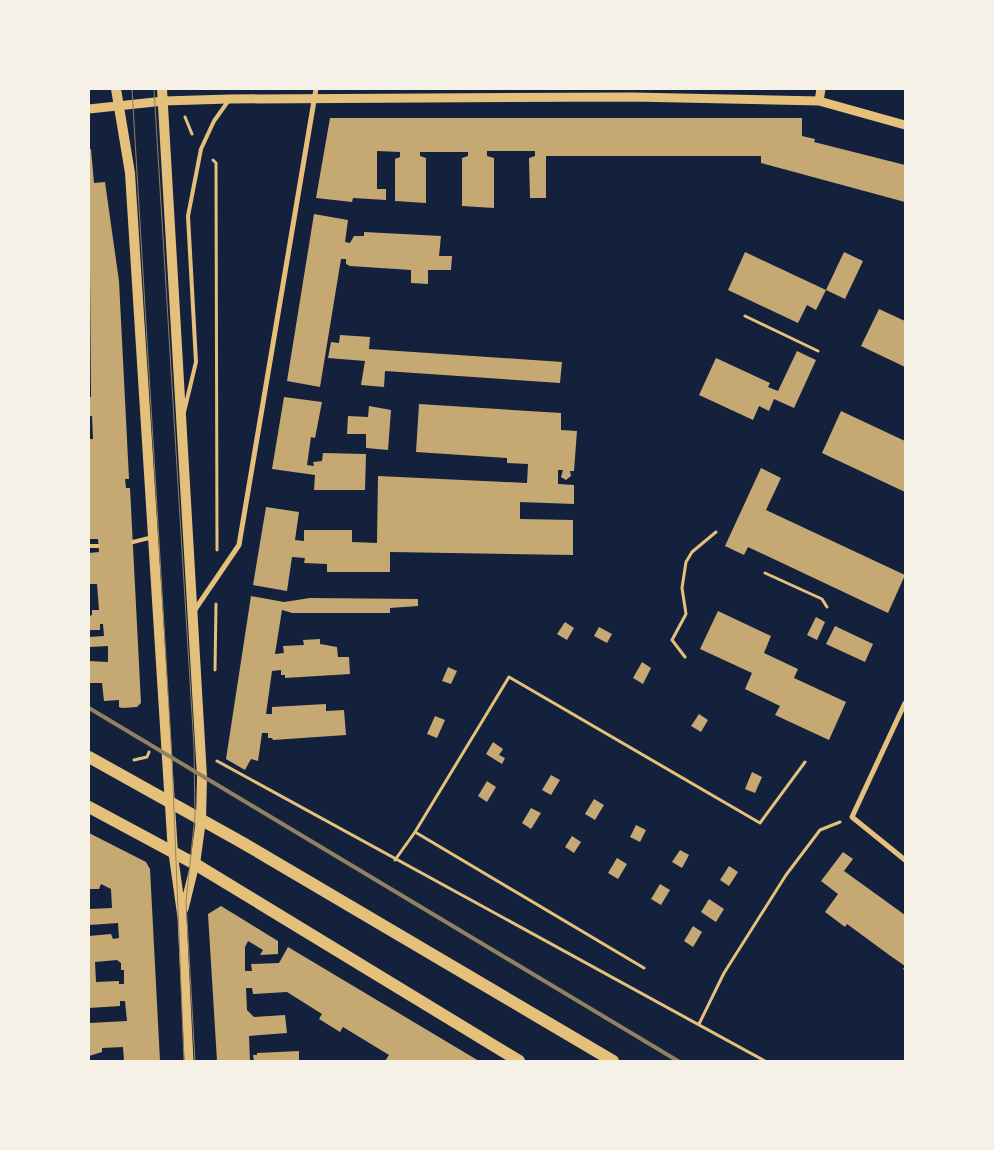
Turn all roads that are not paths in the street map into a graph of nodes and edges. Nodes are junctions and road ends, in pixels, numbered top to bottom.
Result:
1 (116, 89) edge
2 (162, 89) edge
3 (316, 89) edge
4 (821, 89) edge
5 (314, 98) junction
6 (229, 100) junction
7 (164, 102) junction
8 (819, 102) junction
9 (119, 106) junction
10 (89, 109) edge
11 (905, 125) edge
12 (183, 419) junction
13 (153, 537) junction
14 (133, 542) dead end
15 (89, 546) edge
16 (98, 546) dead end
17 (193, 611) junction
18 (905, 703) edge
19 (89, 757) edge
20 (169, 802) junction
21 (89, 807) edge
22 (201, 820) junction
23 (173, 853) junction
24 (905, 860) edge
25 (195, 864) junction
26 (182, 917) junction
27 (190, 1061) edge
28 (519, 1061) edge
29 (614, 1061) edge

1 - 9 main road
2 - 7 main road
3 - 5 street
4 - 8 street
5 - 6 street
5 - 8 street
5 - 17 street
6 - 7 street
6 - 12 lane
7 - 9 street
7 - 12 main road
8 - 11 street
9 - 10 street
9 - 13 main road
12 - 17 main road
13 - 14 lane
13 - 20 main road
15 - 16 lane
17 - 22 main road
18 - 24 street
19 - 20 main road
20 - 22 main road
20 - 23 main road
21 - 23 main road
22 - 25 main road
22 - 29 main road
23 - 25 main road
23 - 26 street
25 - 26 street
25 - 28 main road
26 - 27 street

